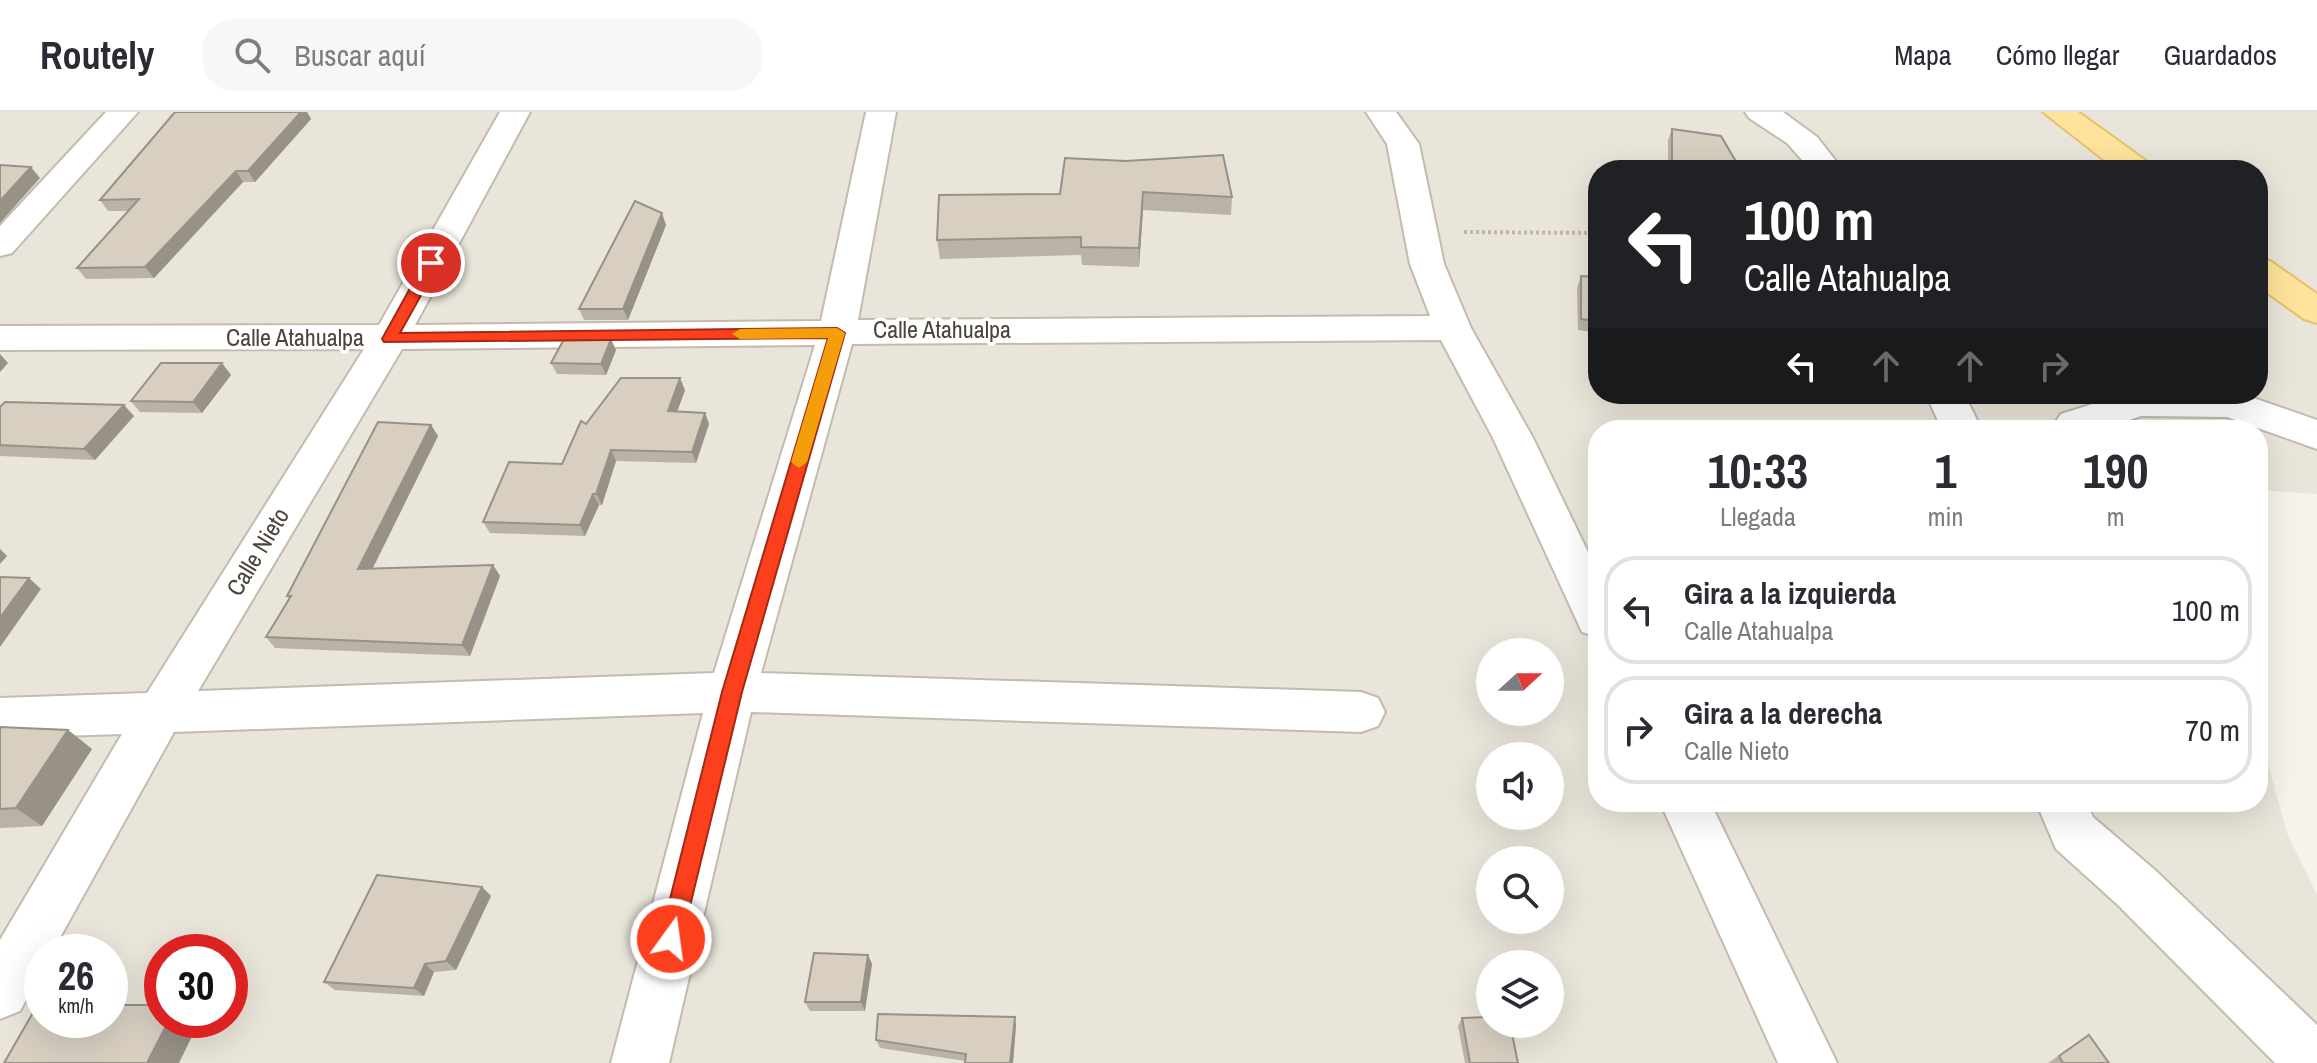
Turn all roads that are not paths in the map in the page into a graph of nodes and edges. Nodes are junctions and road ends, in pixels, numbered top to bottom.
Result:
1 (123, 112) edge
2 (515, 112) edge
3 (881, 112) edge
4 (1381, 112) edge
5 (1760, 112) edge
6 (2058, 112) edge
7 (1821, 160) edge
8 (2124, 160) edge
9 (0, 246) edge
10 (2268, 276) edge
11 (2317, 311) edge
12 (1453, 328) junction
13 (837, 333) junction
14 (0, 338) edge
15 (389, 339) junction
16 (2136, 404) edge
17 (2230, 404) edge
18 (2087, 420) edge
19 (2317, 435) edge
20 (1588, 598) edge
21 (732, 692) junction
22 (1361, 712) dead end
23 (159, 714) junction
24 (0, 718) edge
25 (1690, 812) edge
26 (2065, 812) edge
27 (0, 992) edge
28 (640, 1063) edge
29 (1808, 1063) edge
30 (2315, 1063) edge

1 - 9 street
2 - 15 street, Calle Nieto
3 - 13 street
4 - 12 street
5 - 7 street
6 - 8 main road
10 - 11 main road
12 - 13 street, Calle Atahualpa
12 - 20 street
13 - 15 street, Calle Atahualpa
13 - 21 street
14 - 15 street, Calle Atahualpa
15 - 23 street, Calle Nieto
16 - 18 street
17 - 19 street
21 - 22 street
21 - 23 street
21 - 28 street
23 - 24 street
23 - 27 street, Calle Nieto
25 - 29 street
26 - 30 street

